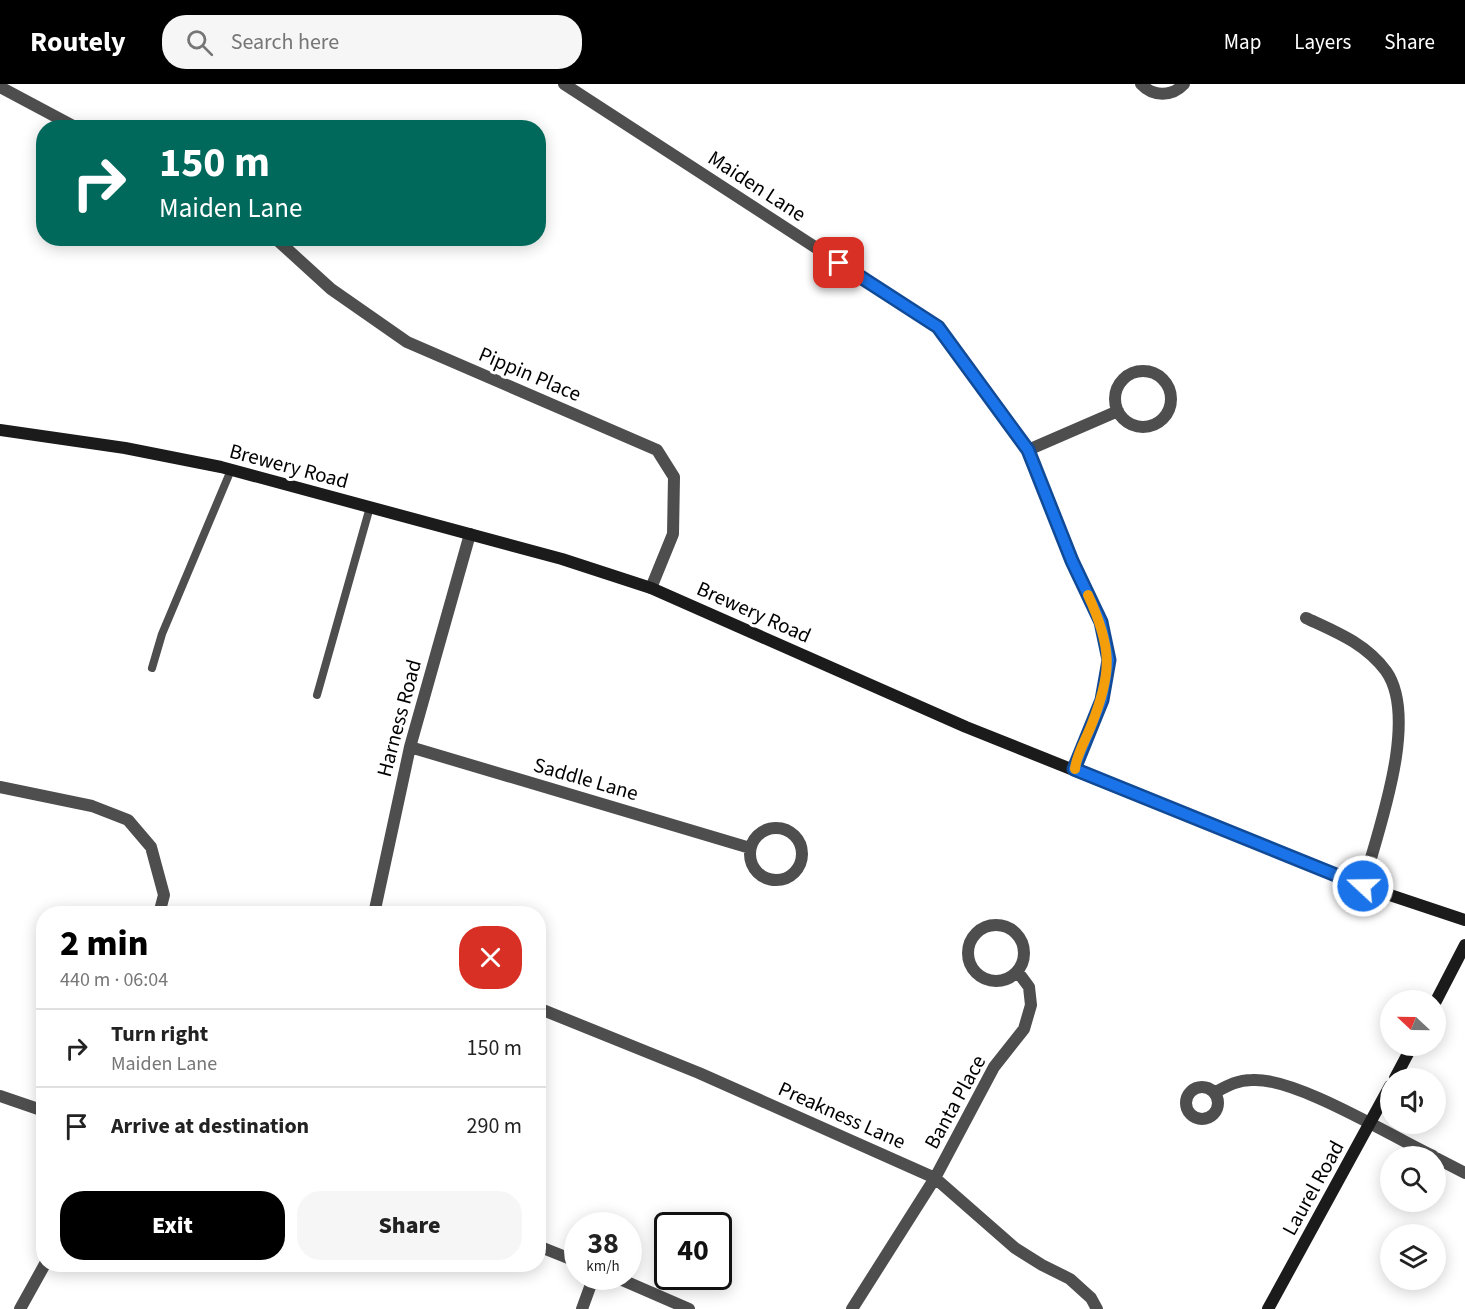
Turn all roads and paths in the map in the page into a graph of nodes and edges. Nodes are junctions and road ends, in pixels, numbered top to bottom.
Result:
1 (564, 84) edge
2 (1141, 84) edge
3 (1184, 84) edge
4 (0, 87) edge
5 (62, 120) edge
6 (284, 246) edge
7 (1118, 411) junction
8 (0, 430) edge
9 (1028, 450) junction
10 (231, 470) junction
11 (370, 507) junction
12 (470, 534) junction
13 (651, 588) junction
14 (1306, 618) dead end
15 (152, 668) dead end
16 (317, 695) dead end
17 (410, 747) junction
18 (1074, 769) junction
19 (1, 790) edge
20 (750, 848) junction
21 (1363, 886) junction
22 (161, 906) edge
23 (376, 906) edge
24 (1465, 920) edge
25 (1465, 945) edge
26 (1018, 972) junction
27 (1442, 990) edge
28 (546, 1011) edge
29 (1214, 1093) dead end
30 (0, 1096) edge
31 (1380, 1106) edge
32 (36, 1108) edge
33 (1370, 1125) junction
34 (1412, 1146) edge
35 (1446, 1163) edge
36 (1465, 1173) edge
37 (935, 1178) junction
38 (546, 1249) edge
39 (564, 1256) edge
40 (41, 1272) edge
41 (642, 1289) edge
42 (589, 1290) edge
43 (20, 1309) edge
44 (582, 1309) edge
45 (689, 1309) edge
46 (852, 1309) edge
47 (1097, 1309) edge
48 (1268, 1309) edge

1 - 9 street, Maiden Lane
2 - 3 street
4 - 5 street
6 - 13 street, Pippin Place
7 - 7 street
7 - 9 street
8 - 10 street, Brewery Road
9 - 18 street, Maiden Lane
10 - 11 street, Brewery Road
10 - 15 lane
11 - 12 street, Brewery Road
11 - 16 lane
12 - 13 street, Brewery Road
12 - 17 street, Harness Road
13 - 18 street, Brewery Road
14 - 21 street
17 - 20 street, Saddle Lane
17 - 23 street, Harness Road
18 - 21 street, Brewery Road
19 - 22 street
20 - 20 street
21 - 24 street, Brewery Road
25 - 27 street
26 - 26 street
26 - 37 street, Banta Place
28 - 37 street, Preakness Lane
29 - 33 street
30 - 32 street
31 - 33 street, Laurel Road
33 - 34 street
33 - 48 street, Laurel Road
35 - 36 street
37 - 46 street, Banta Place
37 - 47 street, Preakness Lane
38 - 39 street
40 - 43 street
41 - 45 street
42 - 44 street

